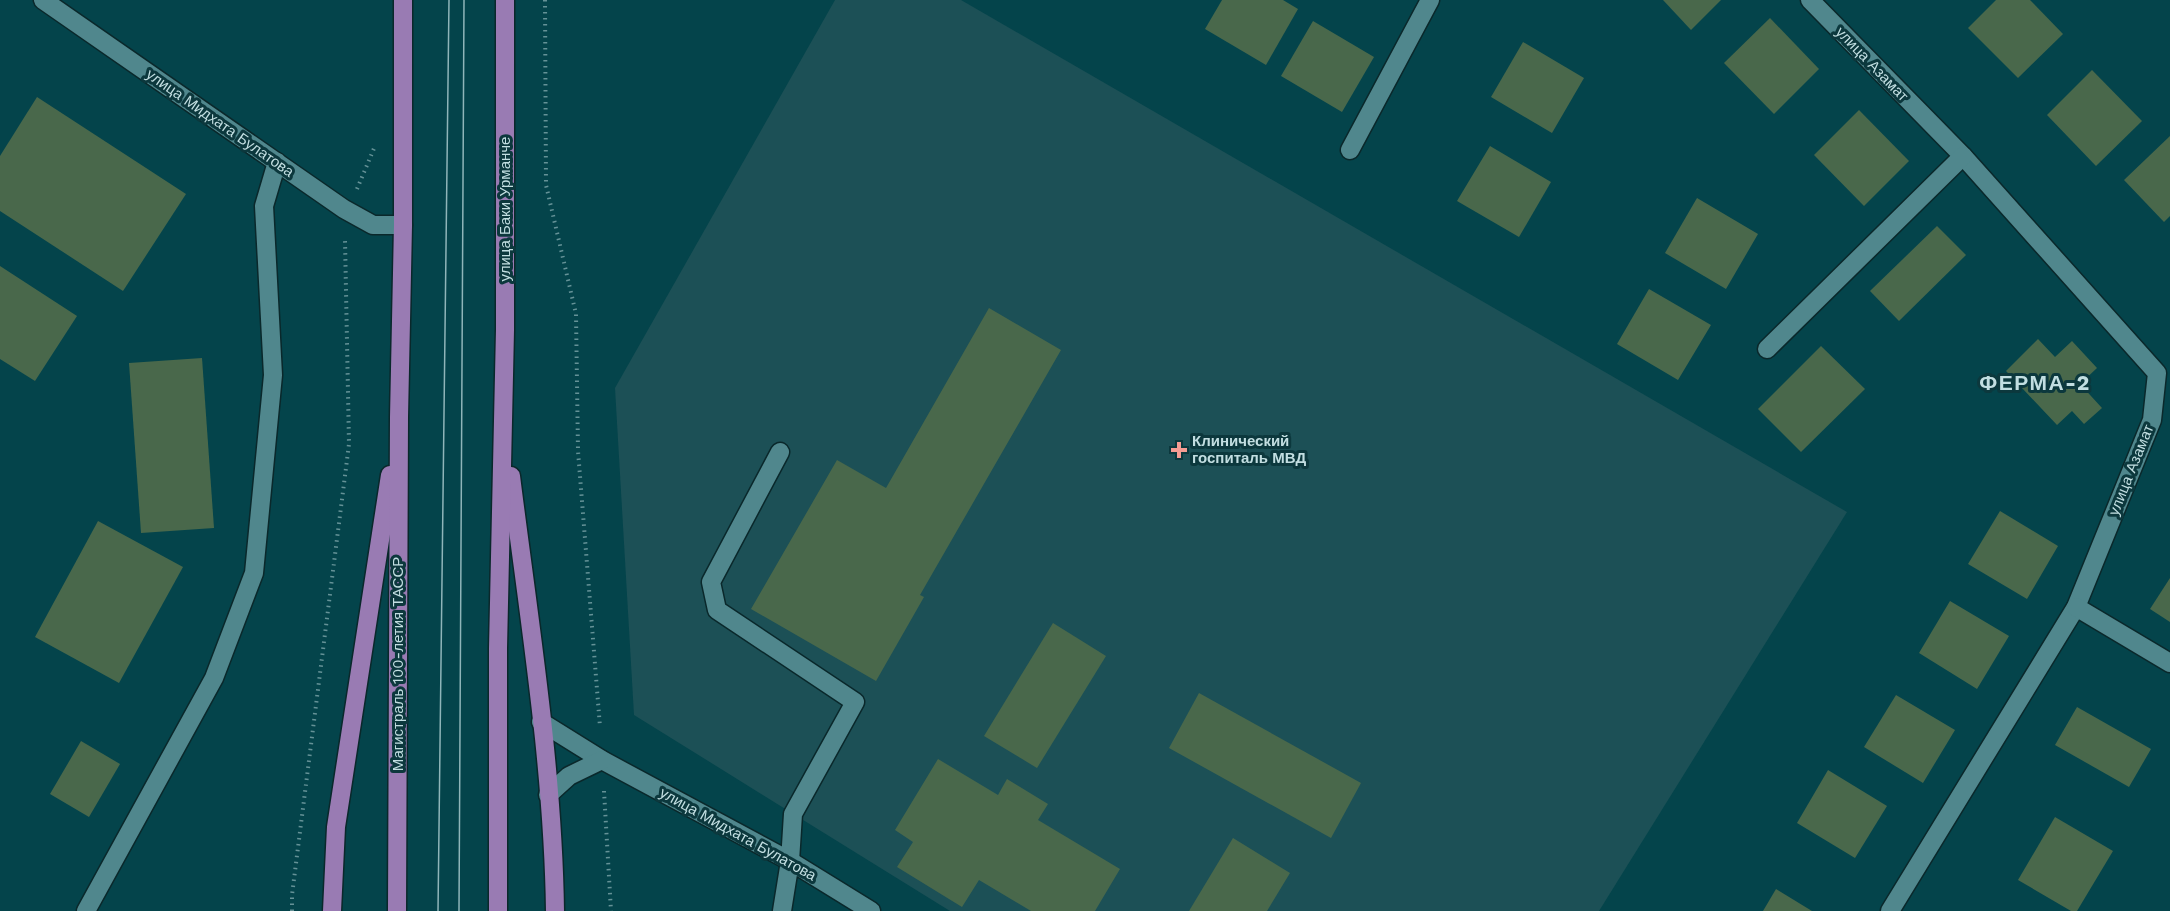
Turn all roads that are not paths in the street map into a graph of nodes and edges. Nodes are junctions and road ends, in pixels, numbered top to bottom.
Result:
1 (43, 0) edge
2 (403, 0) edge
3 (505, 0) edge
4 (1430, 0) edge
5 (1810, 0) edge
6 (1350, 150) dead end
7 (1963, 156) junction
8 (277, 162) junction
9 (404, 225) junction
10 (1767, 349) dead end
11 (2163, 373) edge
12 (399, 417) junction
13 (504, 418) junction
14 (780, 452) dead end
15 (2076, 607) junction
16 (2170, 663) edge
17 (541, 722) junction
18 (602, 760) junction
19 (548, 795) junction
20 (790, 861) junction
21 (86, 911) edge
22 (332, 911) edge
23 (397, 911) edge
24 (498, 911) edge
25 (555, 911) edge
26 (782, 911) edge
27 (872, 911) edge
28 (1890, 911) edge

1 - 8 street, улица Мидхата Булатова
2 - 9 main road
3 - 13 main road, улица Баки Урманче
4 - 6 street
5 - 7 street, улица Азамат
7 - 10 street
7 - 11 street, улица Азамат
8 - 9 street, улица Мидхата Булатова
8 - 21 street
9 - 12 main road
11 - 15 street, улица Азамат
12 - 22 main road
12 - 23 main road, Магистраль 100-летия ТАССР
13 - 17 main road
13 - 24 main road
14 - 20 street
15 - 16 street
15 - 28 street, улица Азамат
17 - 18 street, улица Мидхата Булатова
17 - 19 main road
18 - 19 street
18 - 20 street, улица Мидхата Булатова
19 - 25 main road
20 - 26 street
20 - 27 street, улица Мидхата Булатова

